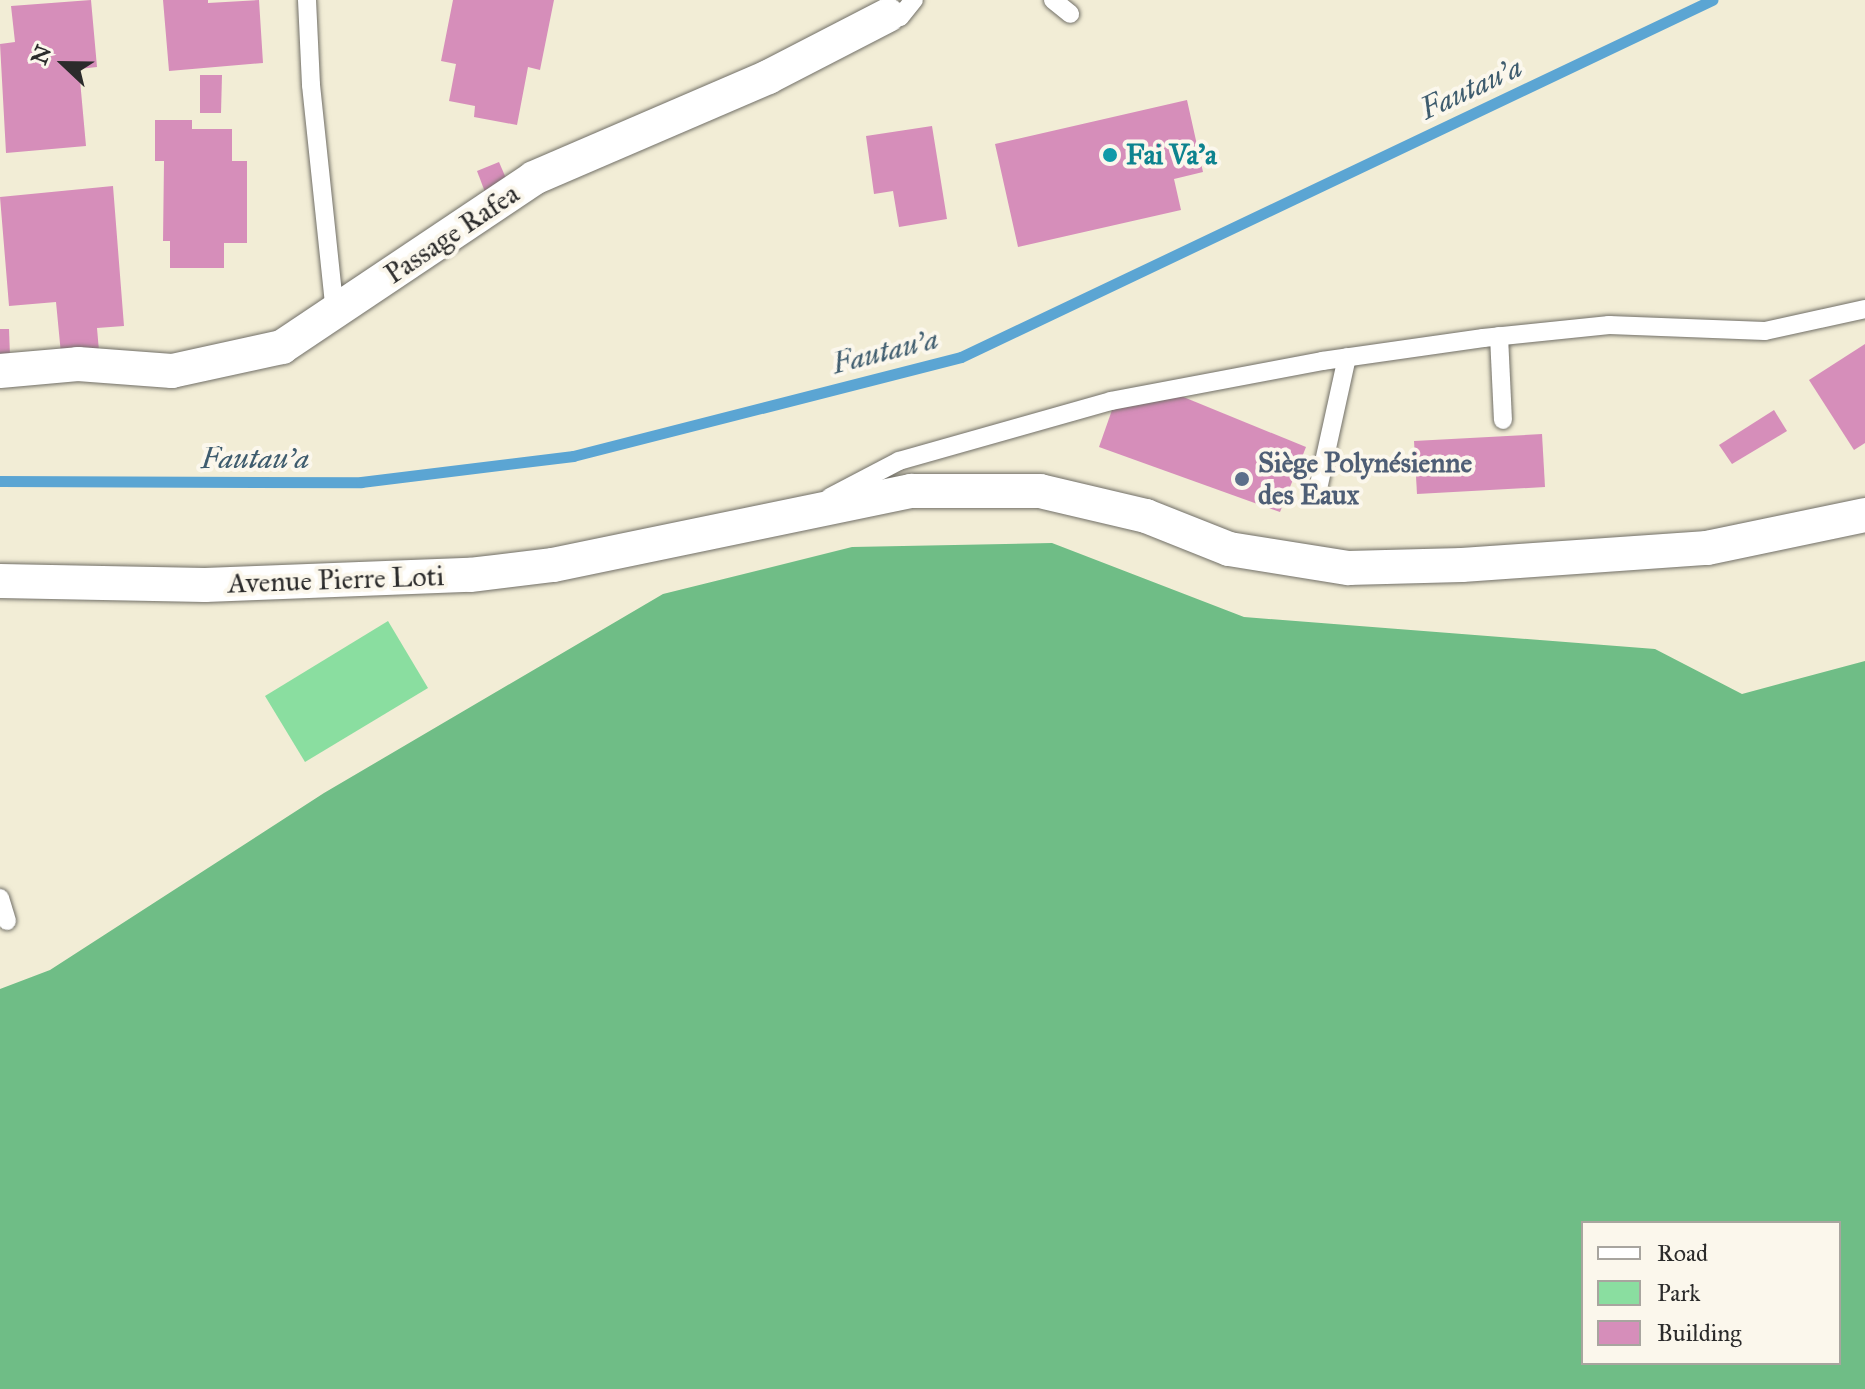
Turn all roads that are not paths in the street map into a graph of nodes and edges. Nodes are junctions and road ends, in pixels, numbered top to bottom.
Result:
1 (307, 0) edge
2 (1053, 0) edge
3 (901, 8) edge
4 (1070, 14) dead end
5 (1865, 309) edge
6 (335, 313) junction
7 (1499, 336) junction
8 (1347, 357) junction
9 (0, 371) edge
10 (1503, 420) dead end
11 (1318, 489) dead end
12 (799, 513) junction
13 (1865, 515) edge
14 (0, 581) edge
15 (0, 898) edge
16 (7, 921) dead end

1 - 6 lane
2 - 4 lane
3 - 6 street, Passage Rafea
5 - 7 lane
6 - 9 street, Passage Rafea
7 - 8 lane
7 - 10 lane
8 - 11 lane
8 - 12 lane
12 - 13 street, Avenue Pierre Loti
12 - 14 street, Avenue Pierre Loti
15 - 16 lane

